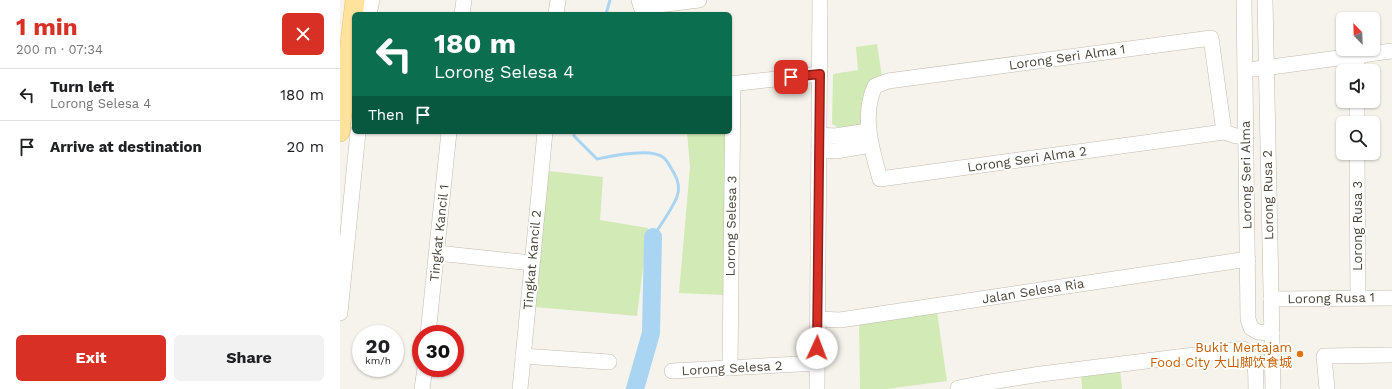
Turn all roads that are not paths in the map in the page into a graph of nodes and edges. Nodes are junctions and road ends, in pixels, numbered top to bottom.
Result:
1 (343, 0) edge
2 (355, 0) edge
3 (372, 0) edge
4 (464, 0) edge
5 (558, 0) edge
6 (699, 0) edge
7 (820, 0) edge
8 (1244, 0) edge
9 (1265, 0) edge
10 (640, 4) edge
11 (356, 12) edge
12 (359, 12) edge
13 (364, 12) edge
14 (462, 12) edge
15 (556, 12) edge
16 (1392, 51) edge
17 (1380, 53) edge
18 (1357, 56) joint
19 (1357, 64) edge
20 (352, 66) edge
21 (1266, 67) junction
22 (1245, 70) junction
23 (820, 74) junction
24 (732, 84) edge
25 (340, 132) edge
26 (1224, 132) junction
27 (358, 134) edge
28 (449, 134) edge
29 (545, 134) edge
30 (731, 134) edge
31 (819, 135) junction
32 (1246, 136) junction
33 (870, 138) junction
34 (819, 150) junction
35 (1357, 160) edge
36 (437, 253) junction
37 (1248, 259) junction
38 (532, 263) junction
39 (342, 274) edge
40 (1358, 298) junction
41 (1392, 298) edge
42 (1271, 299) junction
43 (340, 313) edge
44 (818, 319) junction
45 (429, 325) edge
46 (1272, 333) junction
47 (1392, 355) edge
48 (524, 356) junction
49 (609, 362) dead end
50 (1255, 362) junction
51 (1272, 362) junction
52 (817, 363) junction
53 (730, 368) junction
54 (672, 371) dead end
55 (424, 377) edge
56 (958, 388) edge
57 (422, 389) edge
58 (520, 389) edge
59 (817, 389) edge
60 (1256, 389) edge
61 (1273, 389) edge
62 (1327, 389) edge

1 - 11 main road
2 - 12 main road
3 - 13 street
4 - 14 street
5 - 15 street
6 - 10 street
7 - 23 street
8 - 22 street, Lorong Seri Alma
9 - 21 street, Lorong Rusa 2
16 - 17 street
18 - 19 street
18 - 21 street
20 - 25 main road
21 - 22 street
21 - 42 street, Lorong Rusa 2
22 - 32 street, Lorong Seri Alma
23 - 24 street
23 - 31 street
26 - 32 street
26 - 33 street, Lorong Seri Alma 2
26 - 33 street, Lorong Seri Alma 1
27 - 39 street
28 - 36 street, Tingkat Kancil 1
29 - 38 street, Tingkat Kancil 2
30 - 53 street, Lorong Selesa 3
31 - 33 street
31 - 34 street
32 - 37 street, Lorong Seri Alma
33 - 34 street
34 - 44 street
35 - 40 street, Lorong Rusa 3
36 - 38 street
36 - 45 street, Tingkat Kancil 1
37 - 44 street, Jalan Selesa Ria
37 - 46 street, Lorong Seri Alma
38 - 48 street, Tingkat Kancil 2
39 - 43 street
40 - 41 street, Lorong Rusa 1
40 - 42 street, Lorong Rusa 1
42 - 46 street, Lorong Rusa 2
44 - 52 street
46 - 51 street, Lorong Rusa 2
47 - 62 street
48 - 49 street
48 - 58 street, Tingkat Kancil 2
50 - 51 street
50 - 56 street
50 - 60 street
51 - 61 street, Lorong Rusa 2
52 - 53 street, Lorong Selesa 2
52 - 59 street
53 - 54 street, Lorong Selesa 2
55 - 57 street

